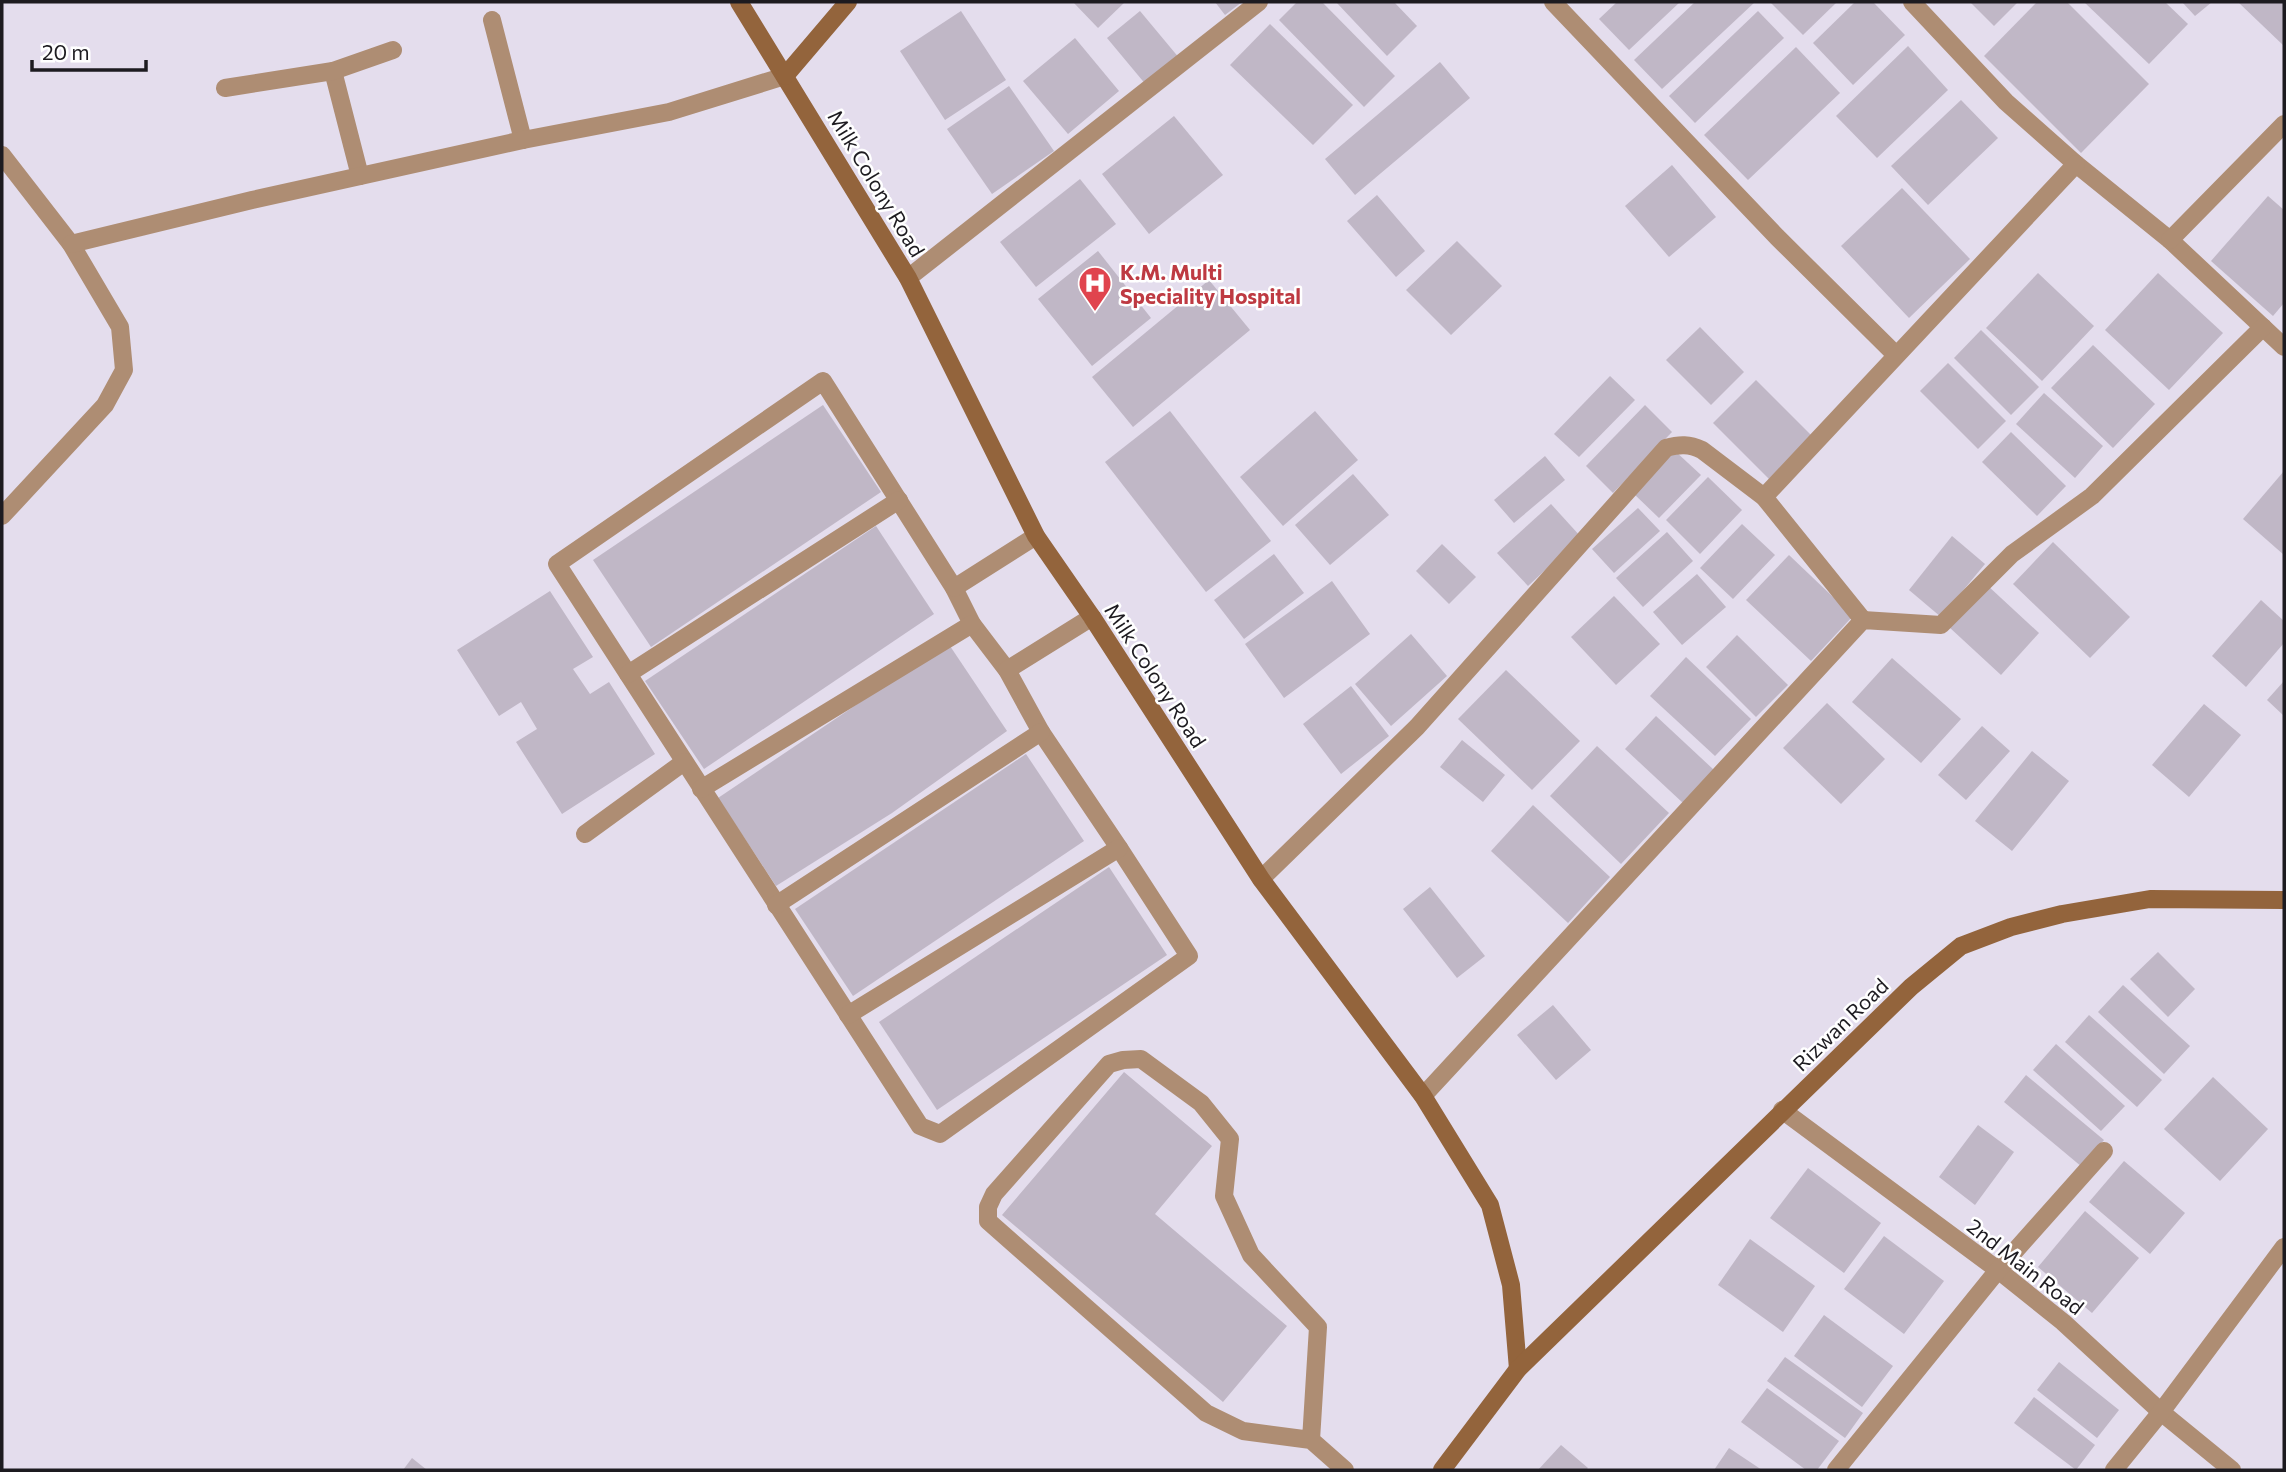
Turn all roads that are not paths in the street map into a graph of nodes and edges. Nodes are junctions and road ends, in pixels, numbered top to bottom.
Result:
1 (739, 2) edge
2 (848, 2) edge
3 (1259, 2) edge
4 (1553, 2) edge
5 (1912, 2) edge
6 (492, 20) dead end
7 (393, 50) dead end
8 (333, 71) junction
9 (785, 76) junction
10 (225, 88) dead end
11 (2284, 124) edge
12 (523, 140) junction
13 (2, 155) edge
14 (2076, 164) junction
15 (360, 176) junction
16 (2171, 240) junction
17 (71, 244) junction
18 (908, 278) junction
19 (2263, 327) junction
20 (2284, 347) edge
21 (1895, 354) junction
22 (1763, 497) junction
23 (899, 500) junction
24 (2, 516) edge
25 (1036, 536) junction
26 (954, 588) junction
27 (1093, 617) junction
28 (1863, 620) junction
29 (972, 624) junction
30 (1007, 670) junction
31 (628, 674) junction
32 (1041, 732) junction
33 (684, 762) junction
34 (701, 789) junction
35 (584, 834) dead end
36 (1119, 848) junction
37 (1261, 879) junction
38 (2284, 900) edge
39 (776, 905) junction
40 (848, 1015) junction
41 (1423, 1096) junction
42 (1782, 1110) junction
43 (2104, 1151) dead end
44 (2284, 1247) edge
45 (1998, 1270) junction
46 (1518, 1368) junction
47 (2161, 1412) junction
48 (1311, 1440) junction
49 (1345, 1470) edge
50 (1442, 1470) edge
51 (1836, 1470) edge
52 (2114, 1470) edge
53 (2232, 1470) edge

1 - 9 main road, Milk Colony Road
2 - 9 main road
3 - 18 street
4 - 21 street
5 - 14 street
6 - 12 street
7 - 8 street
8 - 10 street
8 - 15 street
9 - 12 street
9 - 18 main road, Milk Colony Road
11 - 16 street
12 - 15 street
13 - 17 street
14 - 16 street
14 - 21 street
15 - 17 street
16 - 19 street
17 - 24 street
18 - 25 main road, Milk Colony Road
19 - 20 street
19 - 28 street
21 - 22 street
22 - 28 street
22 - 37 street
23 - 26 street
23 - 31 street
23 - 31 street
25 - 26 street
25 - 27 main road, Milk Colony Road
26 - 29 street
27 - 30 street
27 - 37 main road, Milk Colony Road
28 - 41 street
29 - 30 street
29 - 34 street
30 - 32 street
31 - 33 street
32 - 36 street
32 - 39 street
33 - 34 street
33 - 35 street
34 - 39 street
36 - 40 street
36 - 40 street
37 - 41 main road, Milk Colony Road
38 - 42 main road, Rizwan Road
39 - 40 street
41 - 46 main road, Milk Colony Road
42 - 45 street, 2nd Main Road
42 - 46 main road, Rizwan Road
43 - 45 street
44 - 47 street
45 - 47 street, 2nd Main Road
45 - 51 street
46 - 50 main road, Rizwan Road
47 - 52 street
47 - 53 street, 2nd Main Road
48 - 48 street
48 - 49 street

